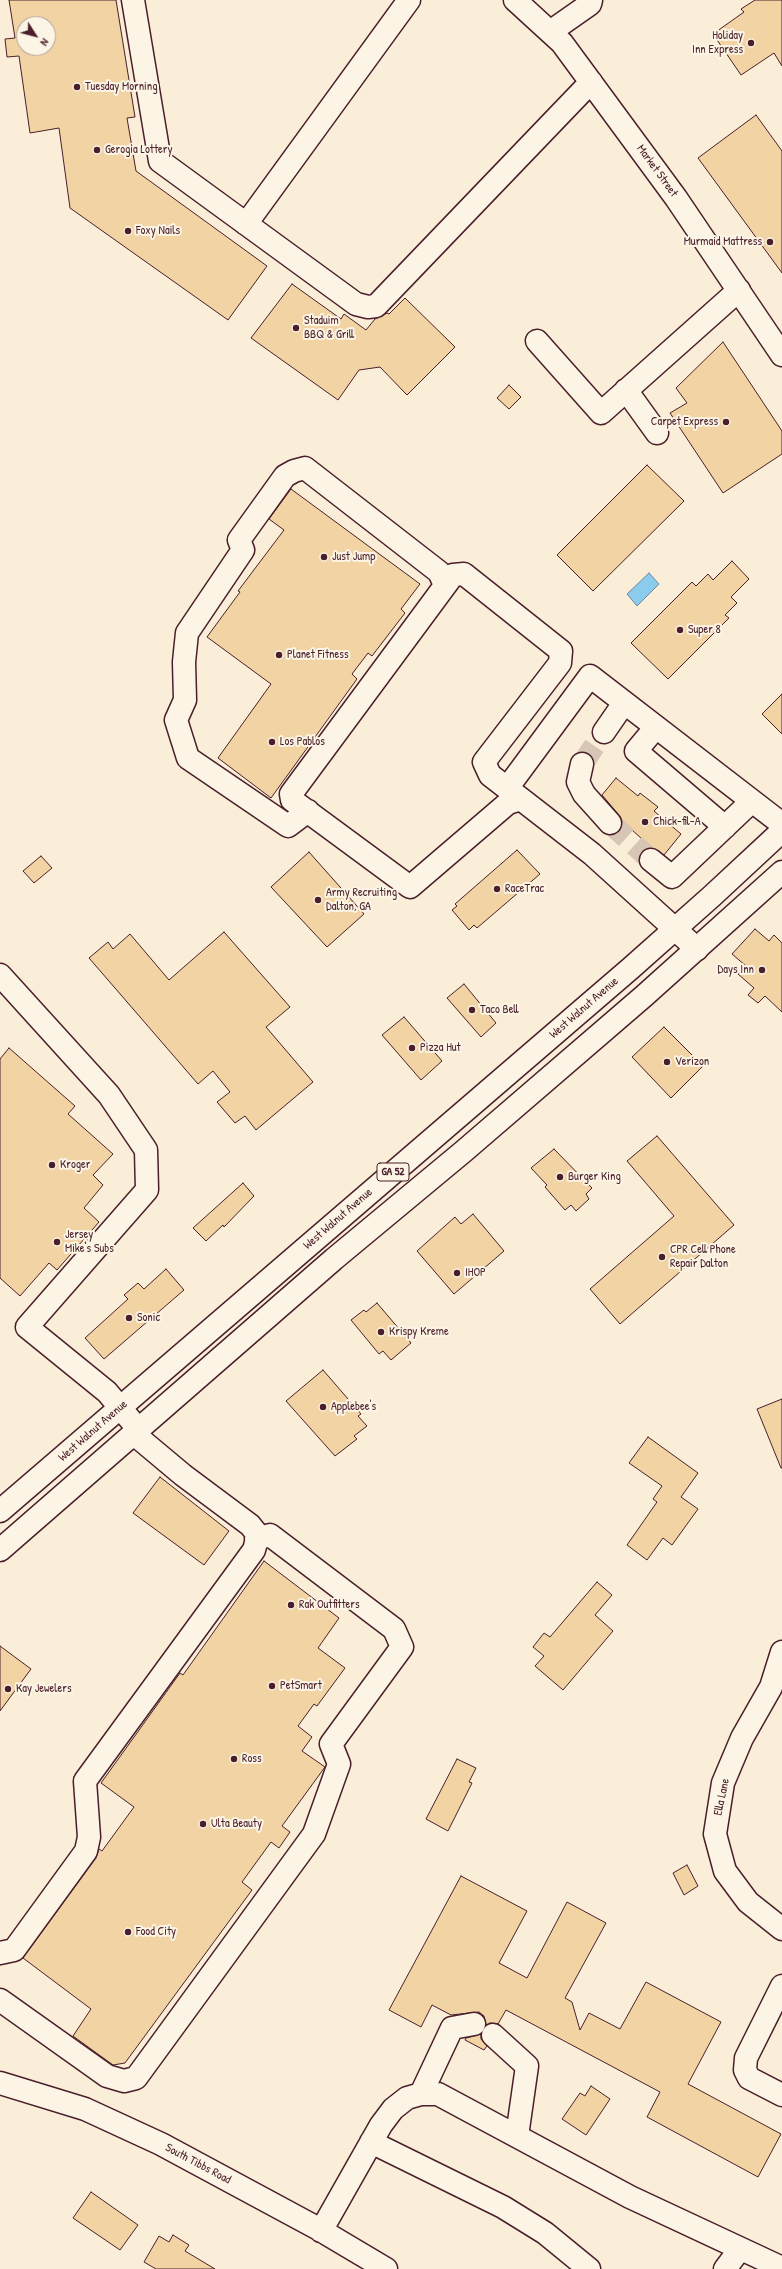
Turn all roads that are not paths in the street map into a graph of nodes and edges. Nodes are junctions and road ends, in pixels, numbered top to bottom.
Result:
1 (133, 0) edge
2 (409, 0) edge
3 (515, 0) edge
4 (591, 0) edge
5 (550, 32) junction
6 (591, 82) junction
7 (246, 224) junction
8 (739, 290) junction
9 (537, 341) dead end
10 (782, 355) edge
11 (626, 390) junction
12 (657, 433) dead end
13 (445, 585) junction
14 (624, 703) junction
15 (656, 727) junction
16 (604, 732) tunnel mouth
17 (582, 764) tunnel mouth
18 (514, 793) junction
19 (752, 802) junction
20 (308, 811) junction
21 (610, 823) tunnel mouth
22 (782, 824) edge
23 (725, 827) junction
24 (782, 831) edge
25 (651, 860) tunnel mouth
26 (782, 872) edge
27 (675, 930) junction
28 (697, 949) junction
29 (0, 975) edge
30 (120, 1407) junction
31 (136, 1433) junction
32 (0, 1510) edge
33 (256, 1540) junction
34 (0, 1550) edge
35 (782, 1652) edge
36 (782, 1929) edge
37 (0, 1953) edge
38 (782, 1986) edge
39 (0, 2000) edge
40 (474, 2024) dead end
41 (493, 2035) dead end
42 (0, 2083) edge
43 (421, 2094) junction
44 (782, 2095) edge
45 (516, 2136) junction
46 (371, 2142) junction
47 (321, 2231) junction
48 (740, 2248) junction
49 (782, 2268) edge
50 (386, 2269) edge
51 (589, 2269) edge
52 (725, 2269) edge

1 - 7 main road
2 - 7 main road
3 - 5 main road, Market Street
4 - 5 main road
5 - 6 main road, Market Street
6 - 7 main road
6 - 8 main road, Market Street
8 - 10 main road, Market Street
8 - 11 main road
9 - 11 main road
11 - 12 main road
13 - 18 main road
13 - 20 main road
13 - 20 main road
14 - 15 main road
14 - 16 main road
14 - 18 main road
15 - 19 main road
15 - 23 main road
17 - 21 main road
18 - 20 main road
18 - 27 main road
19 - 22 main road
19 - 23 main road
23 - 25 main road
24 - 27 main road, West Walnut Avenue / GA 52
26 - 28 main road, GA 52
27 - 28 main road
27 - 30 main road, West Walnut Avenue / GA 52
28 - 31 main road, GA 52
29 - 30 main road
30 - 31 main road
30 - 32 main road, West Walnut Avenue / GA 52
31 - 33 main road
31 - 34 main road, GA 52
33 - 37 main road
33 - 39 main road
35 - 36 main road, Ella Lane
38 - 44 main road
40 - 43 main road
41 - 45 main road
42 - 47 main road, South Tibbs Road
43 - 45 main road
43 - 46 main road
45 - 48 main road
46 - 47 main road
46 - 51 main road
47 - 50 main road, South Tibbs Road
48 - 49 main road
48 - 52 main road

